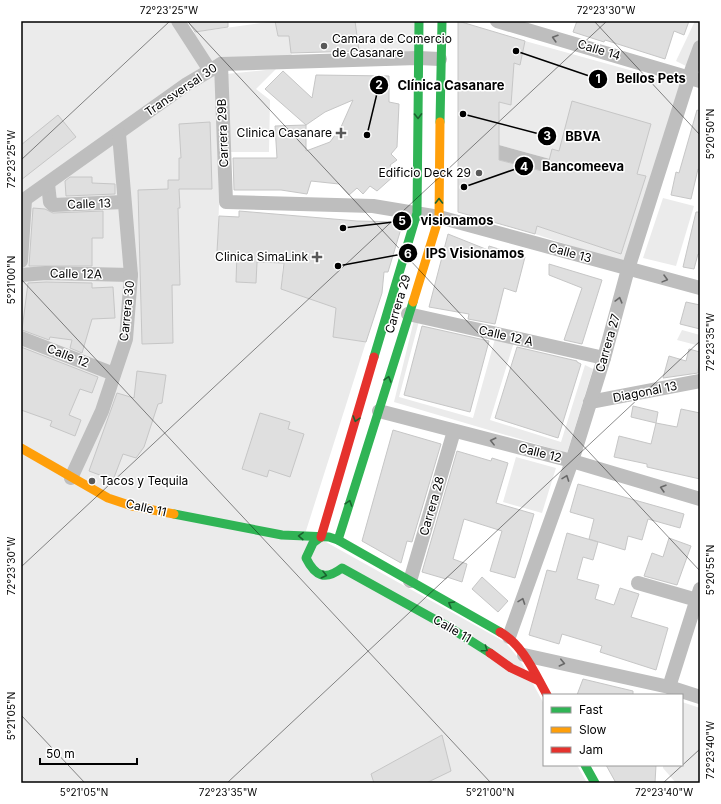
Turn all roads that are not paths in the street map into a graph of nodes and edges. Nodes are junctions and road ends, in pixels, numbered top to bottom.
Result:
1 (178, 21) edge
2 (419, 21) edge
3 (442, 21) edge
4 (497, 21) edge
5 (519, 24) edge
6 (700, 47) edge
7 (418, 58) junction
8 (440, 59) junction
9 (215, 66) junction
10 (694, 79) edge
11 (118, 134) junction
12 (48, 184) junction
13 (23, 201) edge
14 (124, 202) junction
15 (226, 202) joint
16 (417, 213) junction
17 (439, 217) junction
18 (21, 261) edge
19 (628, 269) junction
20 (21, 275) edge
21 (131, 275) junction
22 (700, 288) edge
23 (408, 314) junction
24 (21, 338) edge
25 (604, 358) junction
26 (114, 374) junction
27 (700, 381) edge
28 (590, 402) junction
29 (379, 411) junction
30 (454, 431) junction
31 (21, 448) edge
32 (572, 461) junction
33 (71, 478) junction
34 (700, 499) edge
35 (282, 535) junction
36 (320, 536) junction
37 (338, 540) junction
38 (306, 558) junction
39 (344, 561) junction
40 (410, 581) junction
41 (638, 583) dead end
42 (698, 603) edge
43 (509, 637) junction
44 (524, 655) junction
45 (539, 682) junction
46 (669, 687) junction
47 (546, 694) edge
48 (700, 697) edge
49 (586, 766) edge
50 (595, 783) edge

1 - 9 street
2 - 7 main road, Carrera 29
3 - 8 main road, Carrera 29
4 - 5 street, Calle 14
10 -> 5 street, Calle 14
6 - 10 street, Carrera 27
7 - 8 street, Transversal 30
7 - 9 street, Transversal 30
7 -> 16 main road, Carrera 29
17 -> 8 main road, Carrera 29
9 - 11 street, Transversal 30
9 - 15 street, Carrera 29B
10 - 19 street, Carrera 27
11 - 12 street, Transversal 30
11 - 14 street, Carrera 30
12 - 13 street, Transversal 30
12 - 14 street, Calle 13
13 - 18 street
14 - 21 street, Carrera 30
15 - 16 street, Calle 13
16 - 17 street, Calle 13
16 -> 36 main road, Carrera 29
17 - 19 street, Calle 13
17 - 23 main road, Carrera 29
19 -> 22 street, Calle 13
25 -> 19 street, Carrera 27
20 - 21 street, Calle 12A
21 - 26 street, Carrera 30
23 - 25 street, Calle 12 A
29 -> 23 main road, Carrera 29
24 - 26 street, Calle 12
25 - 28 street, Carrera 27
26 - 33 street, Carrera 30
27 - 28 street, Diagonal 13
28 - 32 street, Carrera 27
29 - 30 street, Calle 12
37 -> 29 main road, Carrera 29
32 -> 30 street, Calle 12
30 - 40 street, Carrera 28
31 - 33 main road, Calle 11
34 -> 32 street, Calle 12
43 -> 32 street, Carrera 27
33 - 35 main road, Calle 11
36 -> 35 main road, Calle 11
35 - 38 main road
36 - 37 main road, Calle 11
36 - 38 main road
37 - 39 main road
37 - 40 main road, Calle 11
38 -> 39 main road
39 -> 45 main road, Calle 11
43 -> 40 main road, Calle 11
41 - 42 street
42 - 46 street
43 - 44 main road
44 - 45 main road
44 -> 46 street
45 - 47 main road
46 - 48 street
49 - 50 main road

